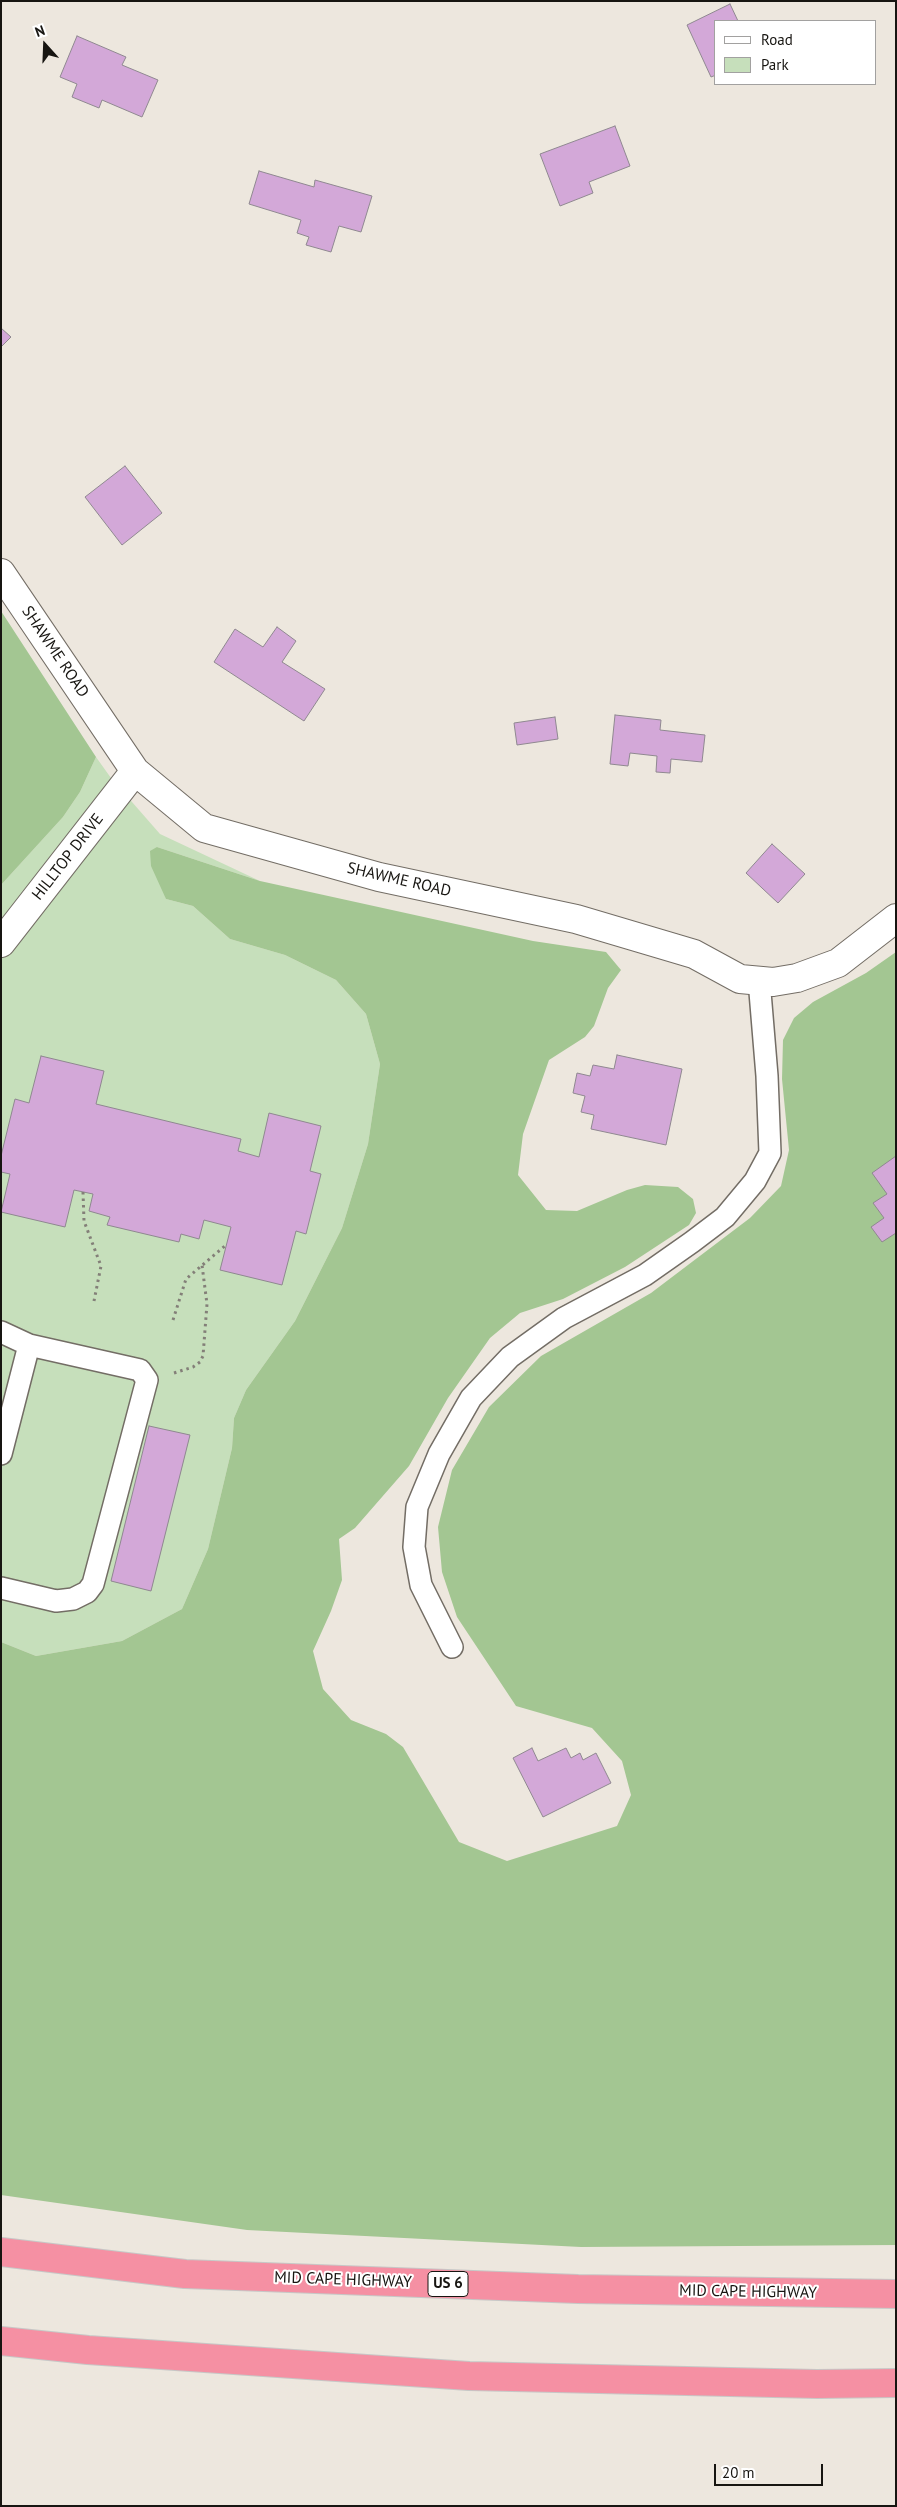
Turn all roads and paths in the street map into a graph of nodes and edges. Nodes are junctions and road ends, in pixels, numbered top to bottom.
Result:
1 (1, 572) edge
2 (135, 771) junction
3 (896, 918) edge
4 (1, 943) edge
5 (759, 980) junction
6 (83, 1192) dead end
7 (226, 1245) dead end
8 (202, 1265) junction
9 (94, 1301) dead end
10 (173, 1320) dead end
11 (1, 1332) edge
12 (29, 1345) junction
13 (147, 1380) junction
14 (1, 1454) edge
15 (1, 1588) edge
16 (452, 1647) dead end
17 (1, 2252) edge
18 (896, 2294) edge
19 (1, 2341) edge
20 (896, 2383) edge

1 - 2 street, SHAWME ROAD
2 - 4 street, HILLTOP DRIVE
2 - 5 street, SHAWME ROAD
3 - 5 street, SHAWME ROAD
5 - 16 lane
6 - 9 path
7 - 8 path
8 - 10 path
8 - 13 path
11 - 12 lane
12 - 13 lane
12 - 14 lane
13 - 15 lane
17 - 18 highway, MID CAPE HIGHWAY / US 6
19 - 20 highway

